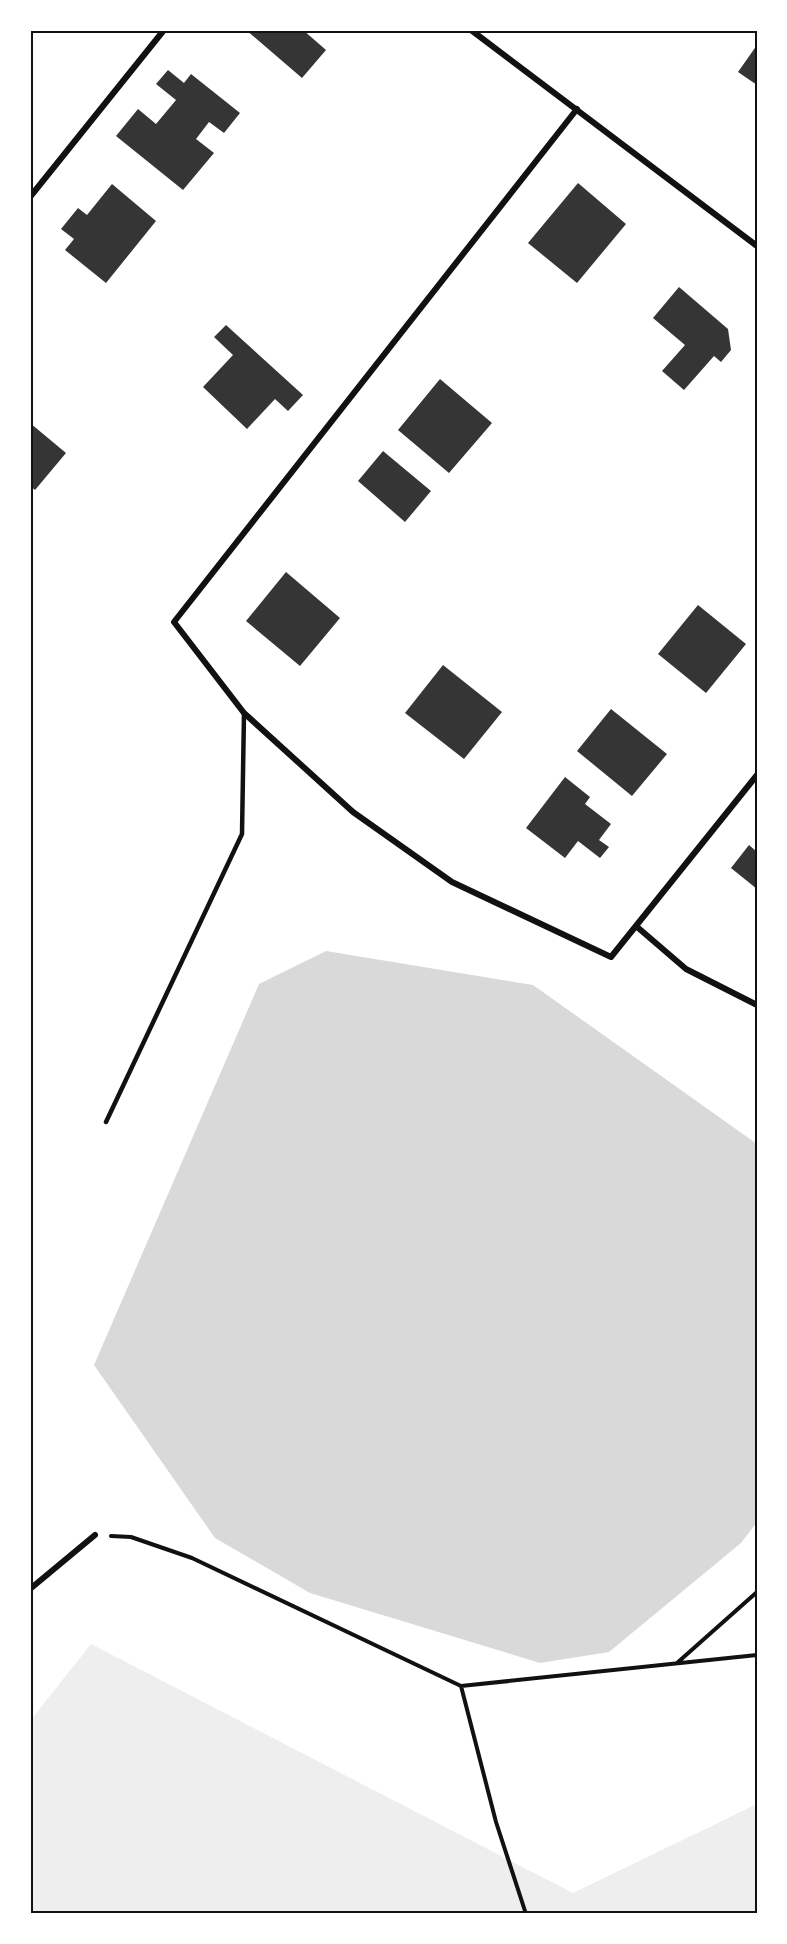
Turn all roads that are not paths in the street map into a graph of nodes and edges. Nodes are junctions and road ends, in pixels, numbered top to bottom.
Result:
1 (164, 30) edge
2 (471, 30) edge
3 (577, 110) junction
4 (30, 197) edge
5 (757, 246) edge
6 (243, 713) junction
7 (757, 775) edge
8 (636, 926) junction
9 (757, 1005) edge
10 (106, 1122) dead end
11 (95, 1535) road end
12 (30, 1589) edge

1 - 4 street
2 - 3 street
3 - 5 street
3 - 6 street
6 - 8 street
6 - 10 lane
7 - 8 street
8 - 9 street
11 - 12 street

